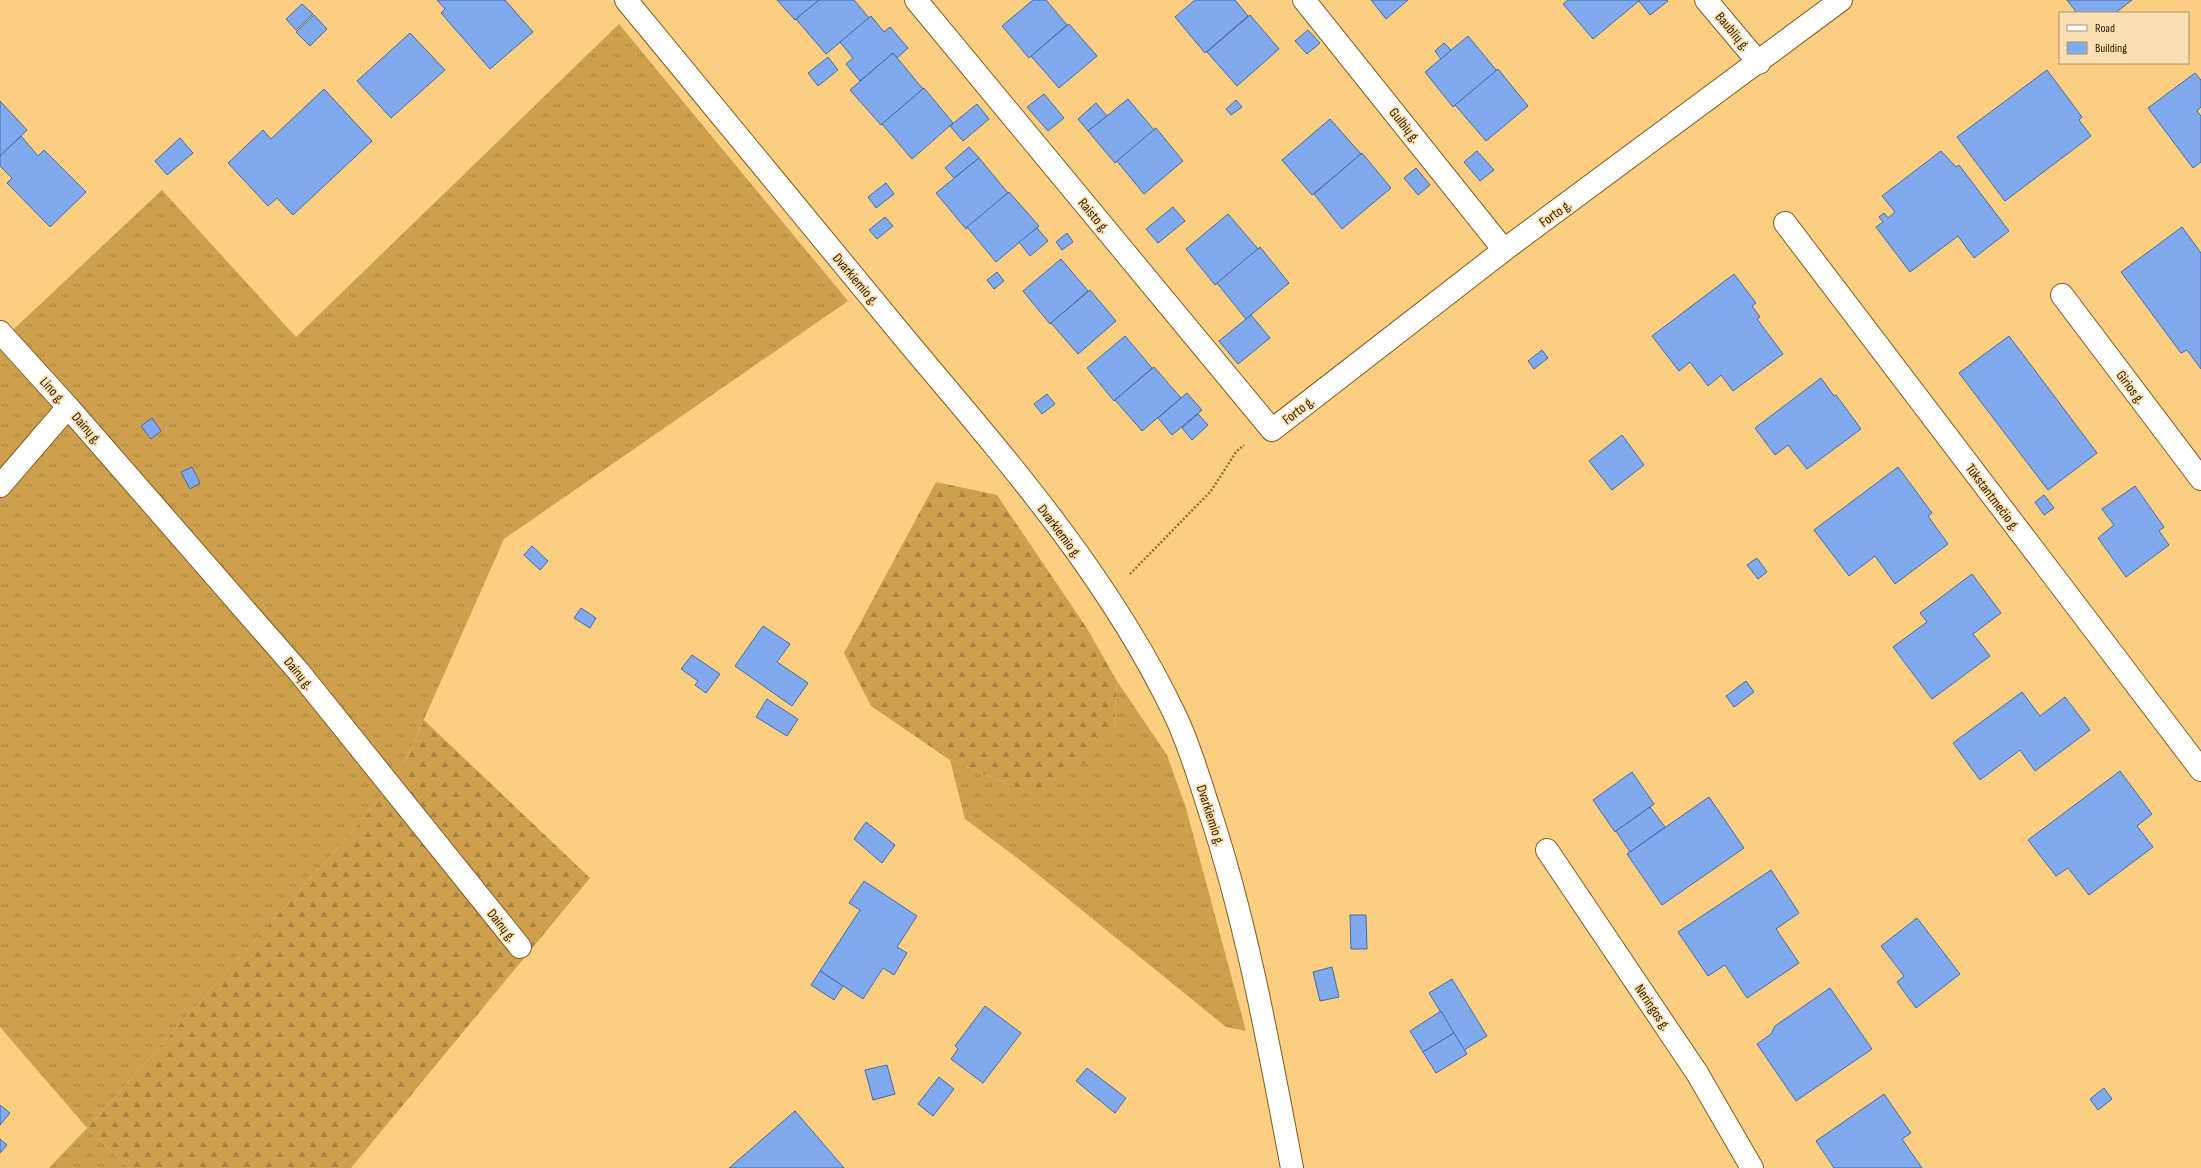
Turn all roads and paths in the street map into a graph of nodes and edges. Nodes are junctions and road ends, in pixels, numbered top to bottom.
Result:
1 (626, 0) edge
2 (916, 0) edge
3 (1304, 0) edge
4 (1706, 0) edge
5 (1841, 0) edge
6 (1759, 63) junction
7 (1785, 223) dead end
8 (1504, 250) junction
9 (2062, 295) dead end
10 (0, 332) edge
11 (68, 407) junction
12 (1272, 430) joint
13 (1248, 442) dead end
14 (2201, 479) edge
15 (0, 486) edge
16 (1108, 598) junction
17 (2201, 770) edge
18 (1547, 850) dead end
19 (520, 947) dead end
20 (1292, 1168) edge
21 (1752, 1168) edge

1 - 16 street, Dvarkiemio g.
2 - 12 street, Raisto g.
3 - 8 street, Gulbių g.
4 - 6 street, Baublių g.
5 - 6 street, Forto g.
6 - 8 street, Forto g.
7 - 17 street, Tūkstantmečio g.
8 - 12 street, Forto g.
9 - 14 street, Girios g.
10 - 11 street, Lino g.
11 - 15 street, Lino g.
11 - 19 street, Dainų g.
13 - 16 path
16 - 20 street, Dvarkiemio g.
18 - 21 street, Neringos g.

